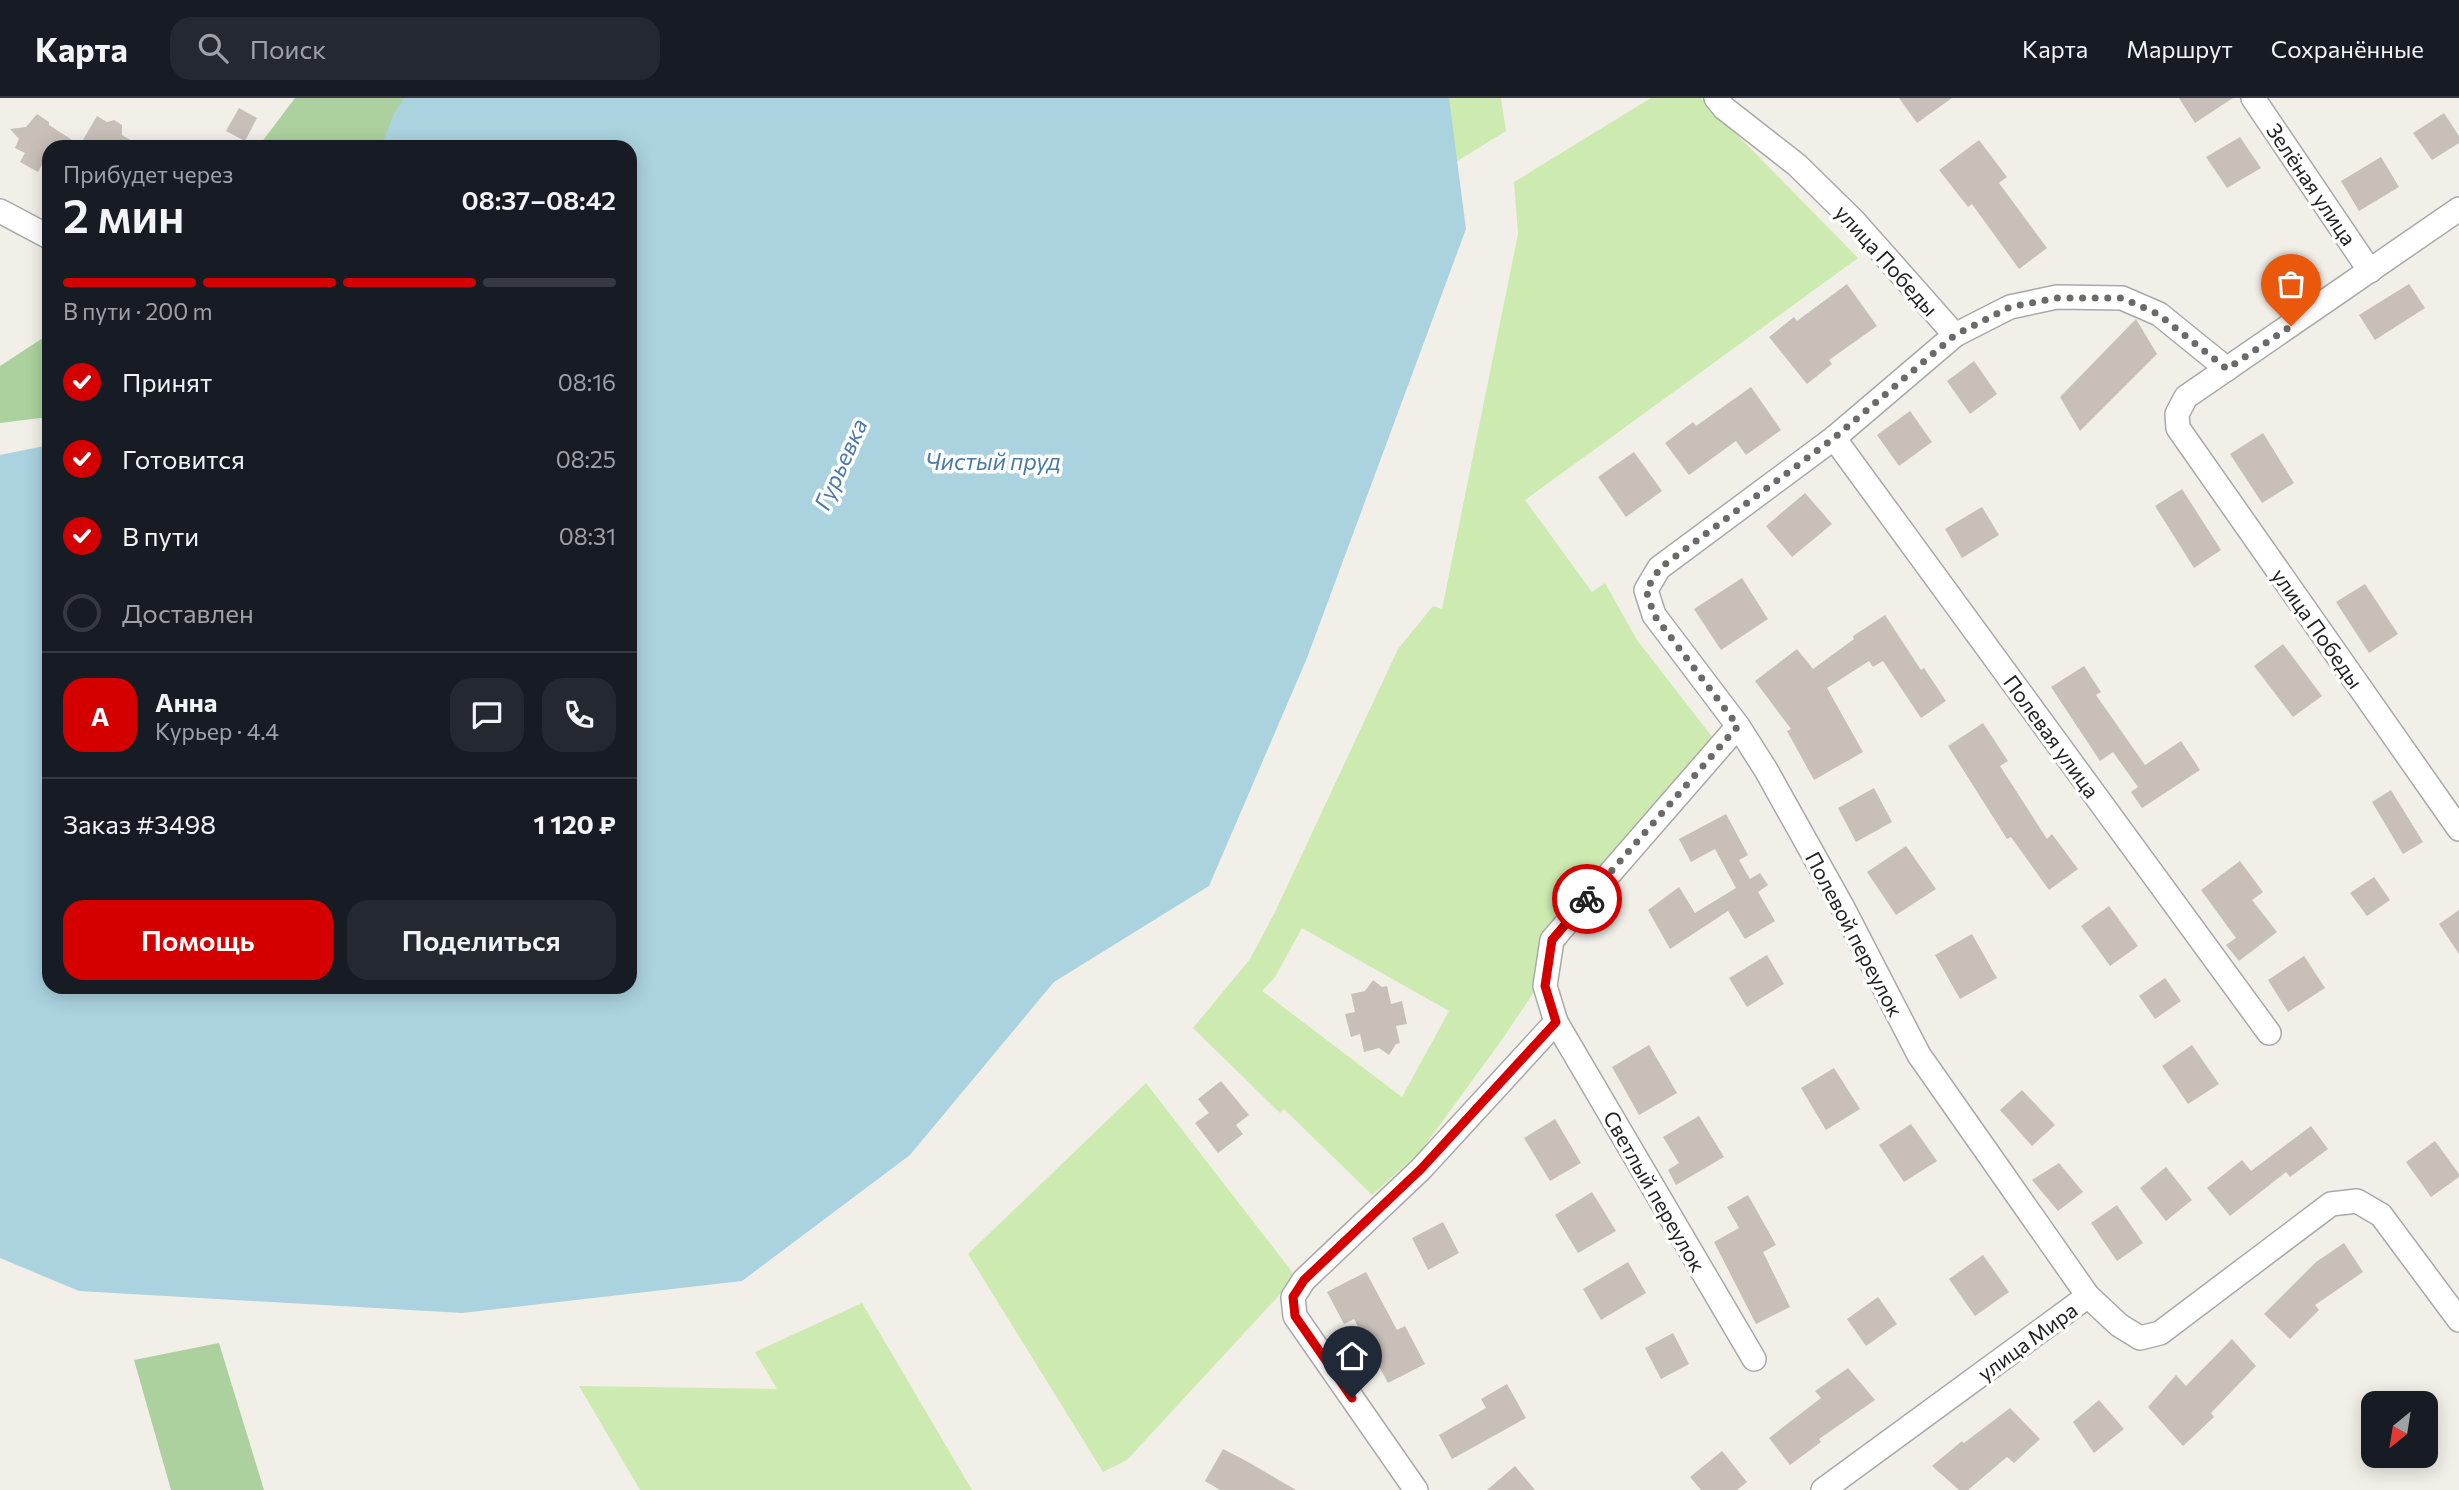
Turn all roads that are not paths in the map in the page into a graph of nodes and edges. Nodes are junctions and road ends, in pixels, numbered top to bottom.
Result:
1 (1716, 98) edge
2 (2253, 98) edge
3 (2459, 209) edge
4 (0, 211) edge
5 (42, 233) edge
6 (2370, 271) junction
7 (1955, 335) junction
8 (2227, 369) junction
9 (1834, 438) junction
10 (1738, 726) junction
11 (2459, 829) edge
12 (1556, 1022) junction
13 (2269, 1033) dead end
14 (2088, 1296) junction
15 (2459, 1320) edge
16 (1754, 1359) dead end
17 (1406, 1487) edge
18 (1824, 1490) edge

1 - 7 street, улица Победы
2 - 6 street, Зелёная улица
3 - 6 street
4 - 5 street
6 - 8 street
7 - 8 street, улица Победы
7 - 9 street
8 - 11 street, улица Победы
9 - 10 street, Полевой переулок
9 - 13 street, Полевая улица
10 - 12 street, Светлый переулок
10 - 14 street, Полевой переулок
12 - 16 street, Светлый переулок
12 - 17 street
14 - 15 street, улица Мира
14 - 18 street, улица Мира

